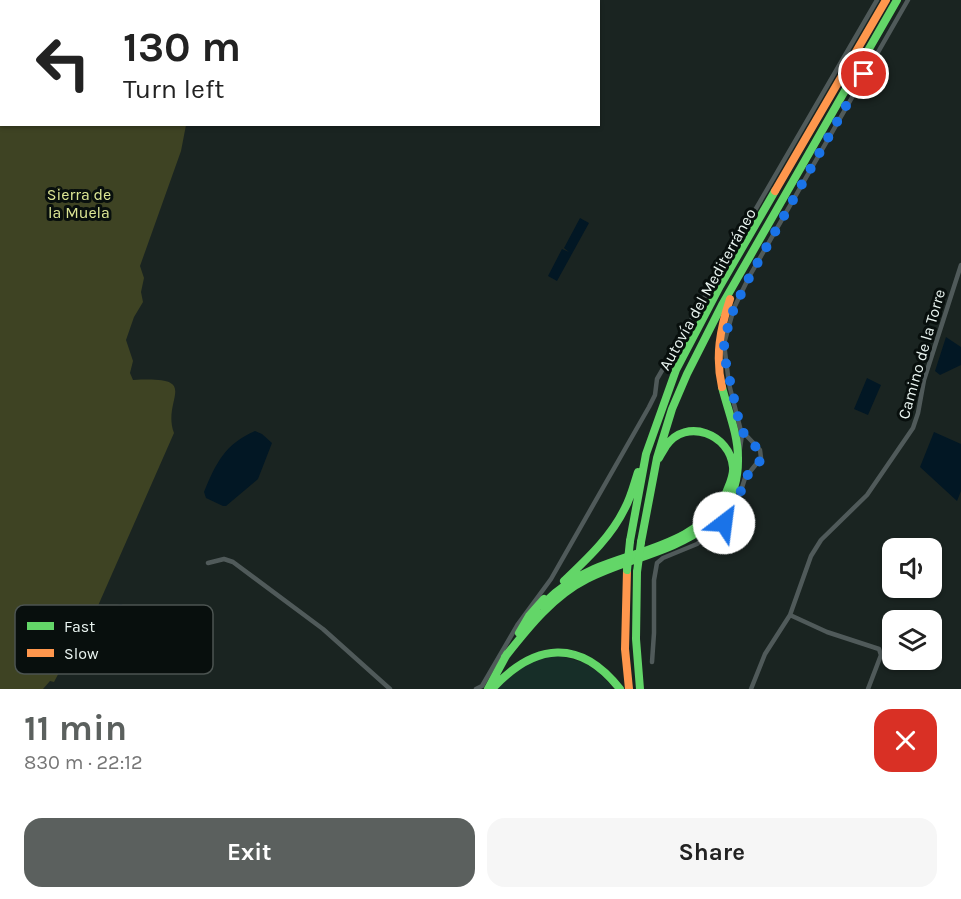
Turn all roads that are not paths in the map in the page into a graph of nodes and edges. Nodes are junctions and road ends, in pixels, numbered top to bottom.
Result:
1 (877, 0) edge
2 (886, 0) edge
3 (897, 0) edge
4 (908, 0) edge
5 (961, 265) edge
6 (737, 280) junction
7 (732, 413) junction
8 (735, 423) junction
9 (741, 430) junction
10 (739, 439) junction
11 (752, 444) junction
12 (740, 453) junction
13 (646, 454) junction
14 (655, 465) junction
15 (208, 563) dead end
16 (790, 615) junction
17 (520, 632) junction
18 (505, 657) junction
19 (652, 662) dead end
20 (487, 688) edge
21 (390, 689) edge
22 (476, 689) edge
23 (620, 689) edge
24 (629, 689) edge
25 (640, 689) edge
26 (751, 689) edge
27 (868, 689) edge

1 - 20 street
2 - 13 highway, Autovía del Mediterráneo
3 - 6 highway, Autovía del Mediterráneo
4 - 7 street
5 - 16 street, Camino de la Torre
6 - 7 highway
6 - 14 highway, Autovía del Mediterráneo
7 - 8 highway
8 - 9 street
8 - 10 highway
9 - 10 street
9 - 11 street
10 - 11 street
10 - 12 highway
11 - 12 street
11 - 19 street
12 - 18 highway
13 - 17 highway
13 - 24 highway, Autovía del Mediterráneo, bridge
14 - 17 highway
14 - 25 highway, Autovía del Mediterráneo, bridge
15 - 21 street
16 - 26 street, Camino de la Torre
16 - 27 street
17 - 18 highway
18 - 20 highway
20 - 22 street
20 - 23 highway

